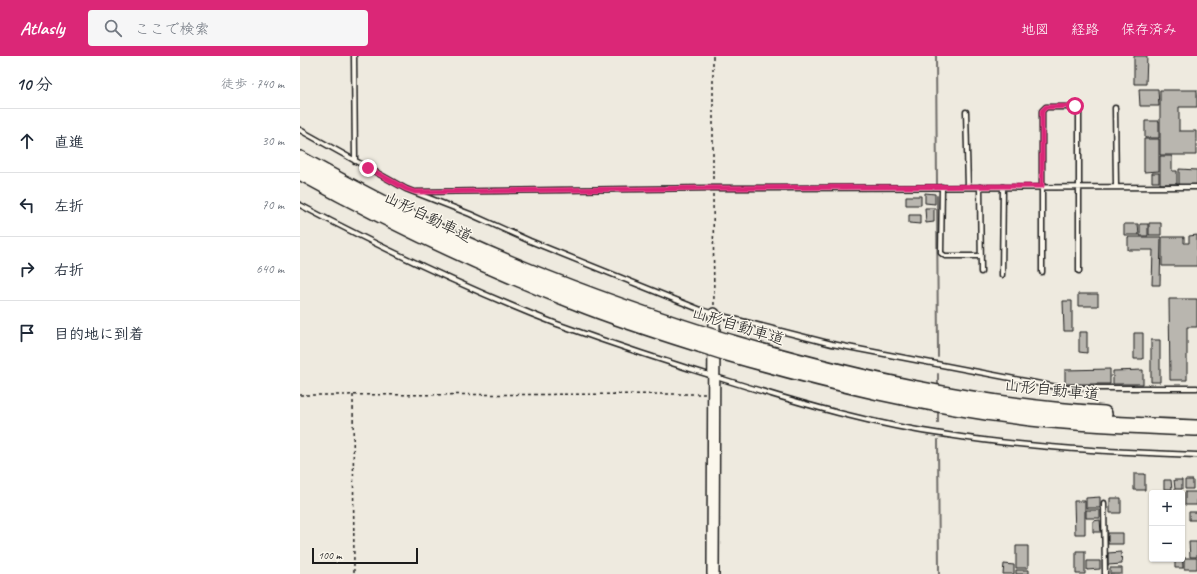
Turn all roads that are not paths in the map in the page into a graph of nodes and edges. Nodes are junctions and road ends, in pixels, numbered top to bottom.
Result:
1 (354, 56) edge
2 (1115, 108) dead end
3 (966, 112) dead end
4 (300, 130) edge
5 (300, 160) edge
6 (355, 161) junction
7 (300, 172) edge
8 (1042, 186) junction
9 (1079, 186) junction
10 (1116, 186) junction
11 (942, 187) junction
12 (968, 187) junction
13 (980, 187) junction
14 (1003, 187) junction
15 (1197, 187) edge
16 (415, 192) junction
17 (300, 205) edge
18 (390, 214) junction
19 (981, 256) junction
20 (1079, 271) dead end
21 (981, 272) dead end
22 (1042, 272) dead end
23 (1002, 275) dead end
24 (714, 314) junction
25 (724, 347) junction
26 (714, 377) junction
27 (1197, 388) edge
28 (1197, 418) edge
29 (1197, 428) edge
30 (1197, 455) edge
31 (1104, 503) dead end
32 (713, 574) edge
33 (1105, 574) edge

1 - 6 lane
2 - 10 lane
3 - 12 lane
4 - 6 lane
5 - 18 highway, 山形自動車道
6 - 16 lane
7 - 18 highway, 山形自動車道
8 - 9 lane
8 - 9 lane
8 - 14 lane
8 - 22 lane
9 - 10 lane
9 - 20 lane
10 - 15 lane
11 - 12 lane
11 - 16 lane
11 - 19 lane
12 - 13 lane
13 - 14 lane
13 - 19 lane
14 - 23 lane
16 - 24 lane
17 - 26 lane
18 - 25 highway, 山形自動車道, bridge
19 - 21 lane
24 - 26 street
24 - 27 lane
25 - 28 highway, 山形自動車道
25 - 29 highway, 山形自動車道
26 - 30 lane
26 - 32 street
31 - 33 lane

